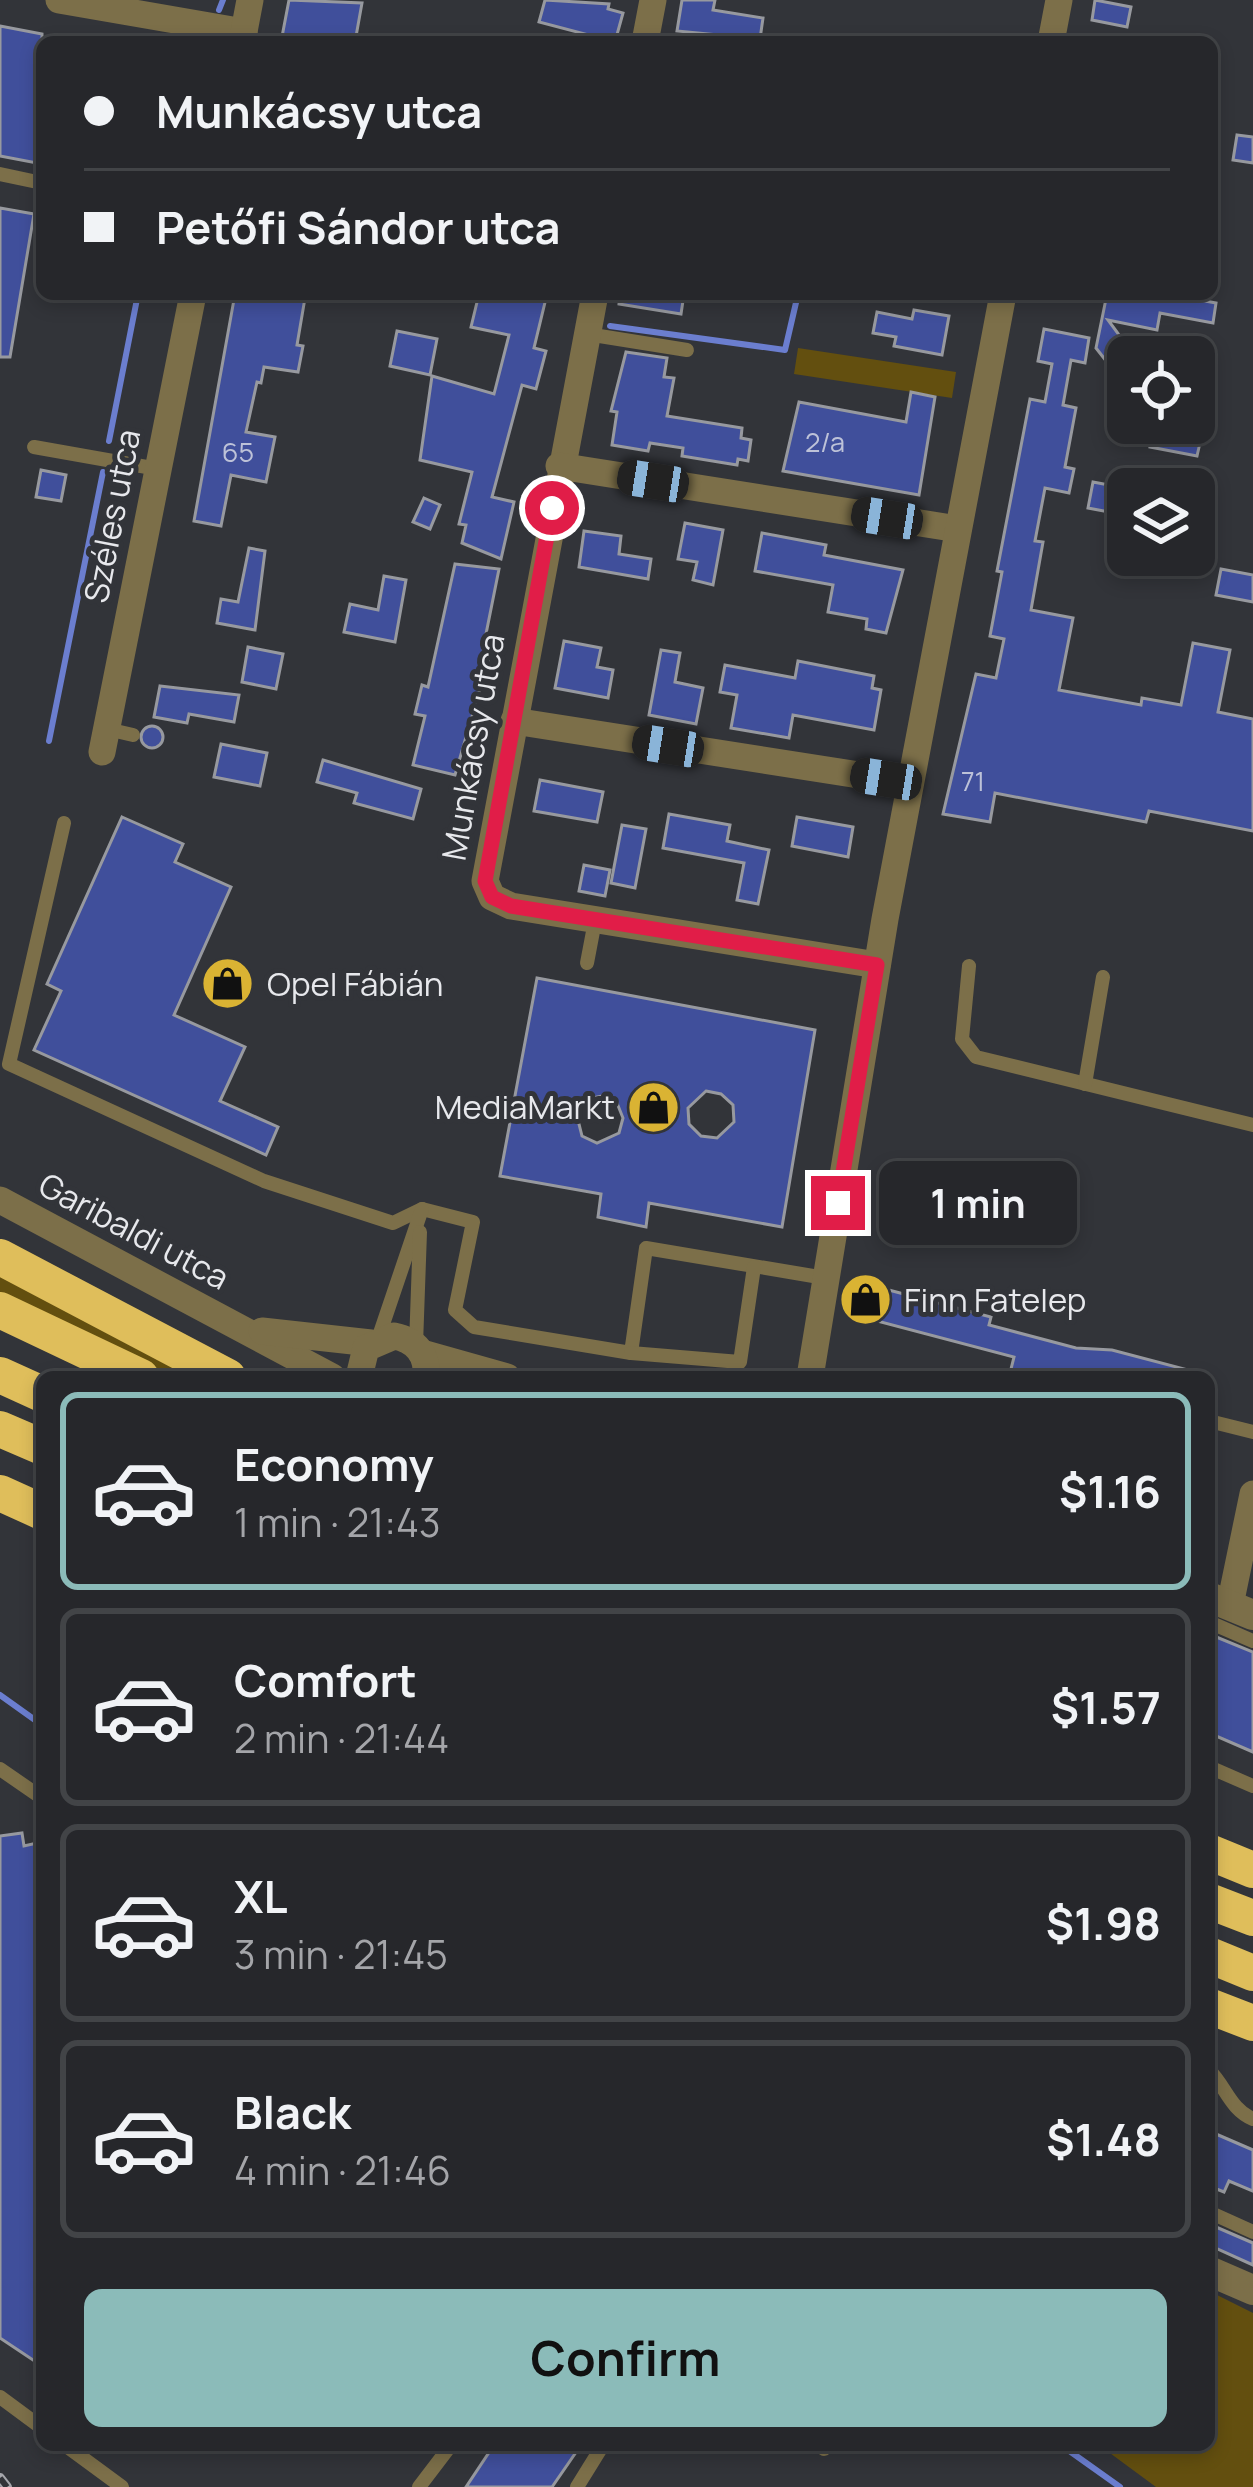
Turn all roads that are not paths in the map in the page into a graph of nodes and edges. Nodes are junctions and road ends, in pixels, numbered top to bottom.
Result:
1 (59, 0) edge
2 (250, 0) edge
3 (653, 0) edge
4 (1059, 0) edge
5 (202, 11) edge
6 (241, 36) edge
7 (243, 36) edge
8 (646, 36) edge
9 (1052, 36) edge
10 (0, 174) edge
11 (36, 182) edge
12 (192, 300) edge
13 (594, 300) edge
14 (1002, 300) edge
15 (586, 334) junction
16 (687, 350) dead end
17 (34, 447) dead end
18 (560, 466) junction
19 (158, 469) junction
20 (958, 529) junction
21 (514, 721) junction
22 (114, 739) dead end
23 (910, 783) junction
24 (64, 823) dead end
25 (595, 921) junction
26 (587, 963) dead end
27 (877, 965) junction
28 (969, 966) dead end
29 (1103, 976) dead end
30 (1085, 1084) junction
31 (1253, 1125) edge
32 (0, 1200) edge
33 (422, 1209) junction
34 (0, 1256) edge
35 (754, 1267) junction
36 (825, 1278) junction
37 (0, 1310) edge
38 (235, 1325) junction
39 (374, 1341) junction
40 (812, 1346) junction
41 (631, 1353) junction
42 (421, 1358) edge
43 (128, 1371) edge
44 (217, 1371) edge
45 (321, 1371) edge
46 (359, 1371) edge
47 (480, 1371) edge
48 (798, 1371) edge
49 (810, 1371) edge
50 (0, 1375) edge
51 (36, 1391) edge
52 (1215, 1422) edge
53 (0, 1429) edge
54 (1253, 1432) edge
55 (36, 1444) edge
56 (0, 1493) edge
57 (1253, 1495) edge
58 (36, 1509) edge
59 (1225, 1610) edge
60 (1253, 1641) edge
61 (0, 1769) edge
62 (1215, 1770) edge
63 (1247, 1784) edge
64 (36, 1794) edge
65 (1253, 1798) edge
66 (1215, 1854) edge
67 (1253, 1870) edge
68 (1215, 1903) edge
69 (1253, 1918) edge
70 (1215, 1957) edge
71 (1253, 1972) edge
72 (1215, 2008) edge
73 (1253, 2023) edge
74 (1215, 2076) edge
75 (1253, 2119) edge
76 (1215, 2215) edge
77 (1253, 2231) edge
78 (1215, 2274) edge
79 (1253, 2290) edge
80 (0, 2397) edge
81 (36, 2424) edge
82 (73, 2451) edge
83 (446, 2451) edge
84 (599, 2451) edge
85 (122, 2487) edge
86 (419, 2487) edge
87 (577, 2487) edge

1 - 5 street
2 - 7 street
3 - 8 street
4 - 9 street
5 - 6 street
10 - 11 lane
12 - 19 street, Széles utca
13 - 15 street, Munkácsy utca
14 - 20 street
15 - 16 lane
15 - 18 street, Munkácsy utca
17 - 19 lane
18 - 20 street
18 - 21 street, Munkácsy utca
19 - 22 street, Széles utca
20 - 23 street
21 - 23 street
21 - 25 street, Munkácsy utca
23 - 27 street
24 - 33 lane
25 - 26 lane
25 - 27 street, Munkácsy utca
27 - 36 street
28 - 30 lane
29 - 30 lane
30 - 31 lane
32 - 38 street, Garibaldi utca
33 - 39 lane
33 - 41 lane
33 - 42 lane
34 - 44 highway
35 - 36 lane
35 - 41 lane
35 - 41 lane
36 - 40 street
37 - 43 highway
38 - 39 street, Garibaldi utca
38 - 45 street, Garibaldi utca
39 - 42 street, Garibaldi utca
39 - 46 street
40 - 48 street
40 - 49 street
42 - 47 street
50 - 51 highway
52 - 54 lane
53 - 55 highway
56 - 58 highway
57 - 59 street
59 - 60 lane
61 - 64 lane
62 - 63 lane
63 - 65 lane
66 - 67 highway
68 - 69 highway
70 - 71 highway
72 - 73 highway
74 - 75 lane
76 - 77 lane
78 - 79 street
80 - 81 lane
82 - 85 lane
83 - 86 lane
84 - 87 lane

